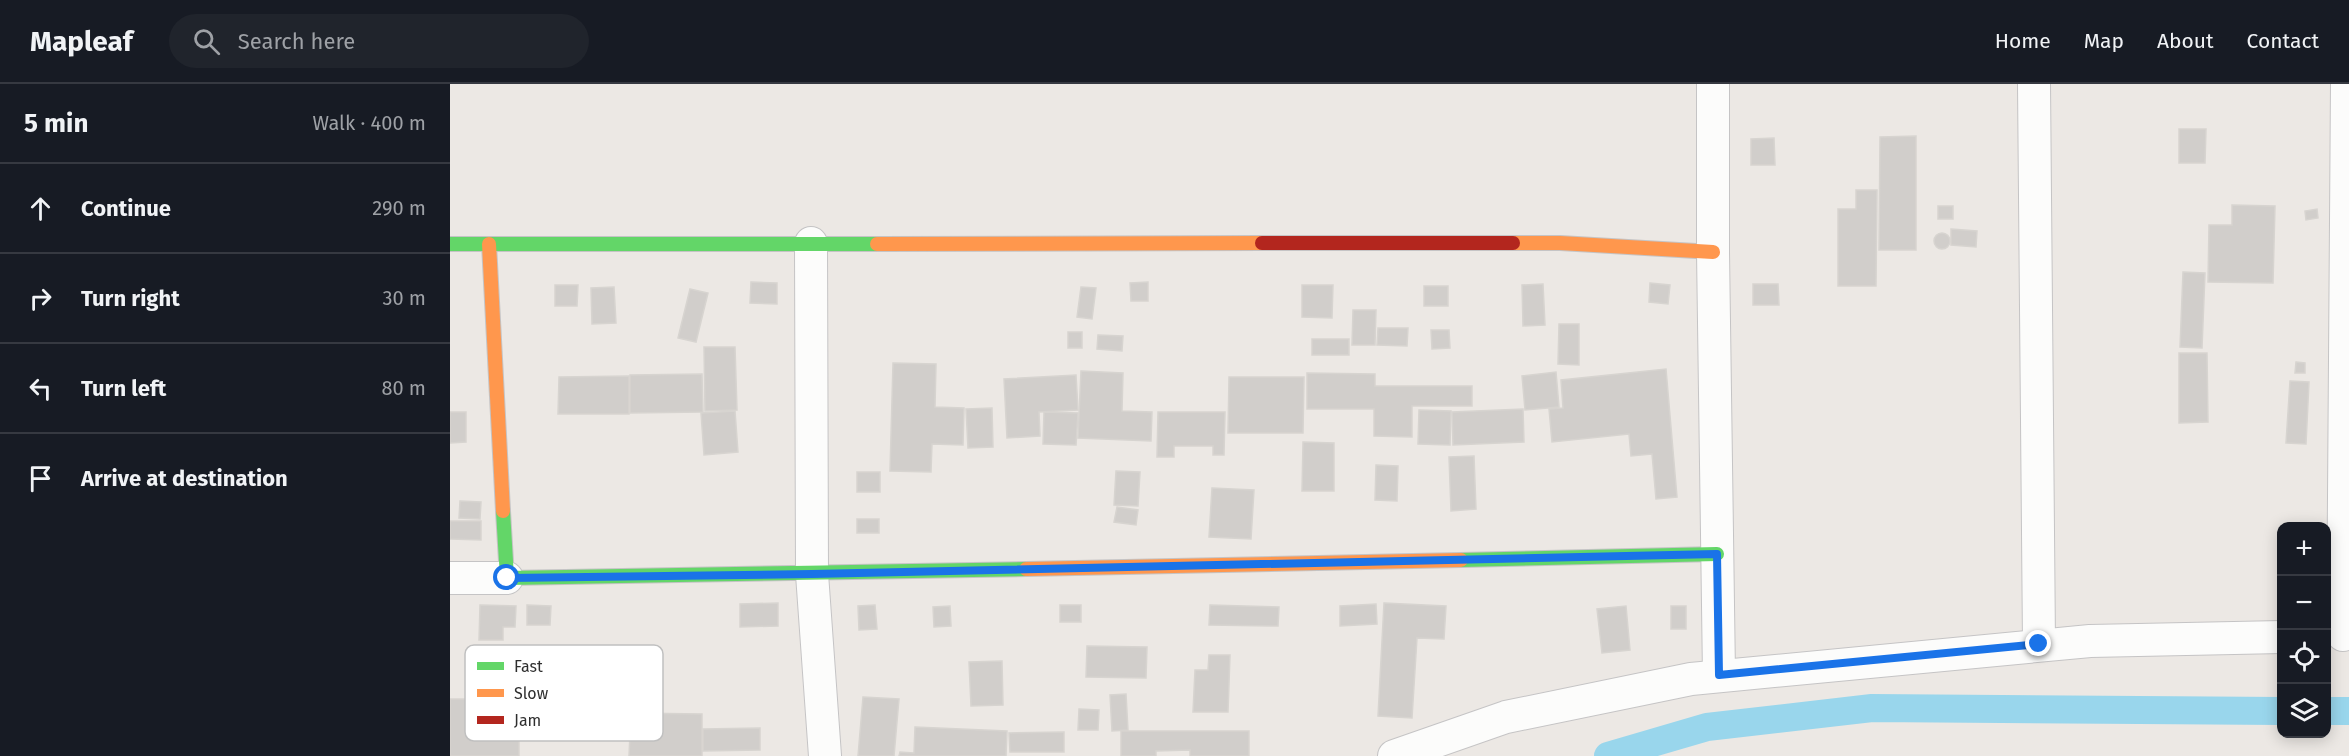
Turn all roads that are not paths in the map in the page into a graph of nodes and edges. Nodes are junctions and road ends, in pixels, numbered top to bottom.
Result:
1 (1713, 84) edge
2 (2034, 84) edge
3 (2347, 84) edge
4 (811, 243) junction
5 (450, 244) edge
6 (489, 244) junction
7 (1713, 252) junction
8 (1717, 554) junction
9 (812, 574) junction
10 (450, 578) edge
11 (507, 578) junction
12 (2340, 635) edge
13 (2277, 637) edge
14 (2039, 644) junction
15 (1719, 675) junction
16 (825, 756) edge
17 (1395, 756) edge

1 - 7 street
2 - 14 street
3 - 12 street
4 - 6 street
4 - 7 street
4 - 9 street
5 - 6 street
6 - 11 street
7 - 8 street
8 - 9 street
8 - 15 street
9 - 11 street
9 - 16 street
10 - 11 street
13 - 14 street
14 - 15 street
15 - 17 street

